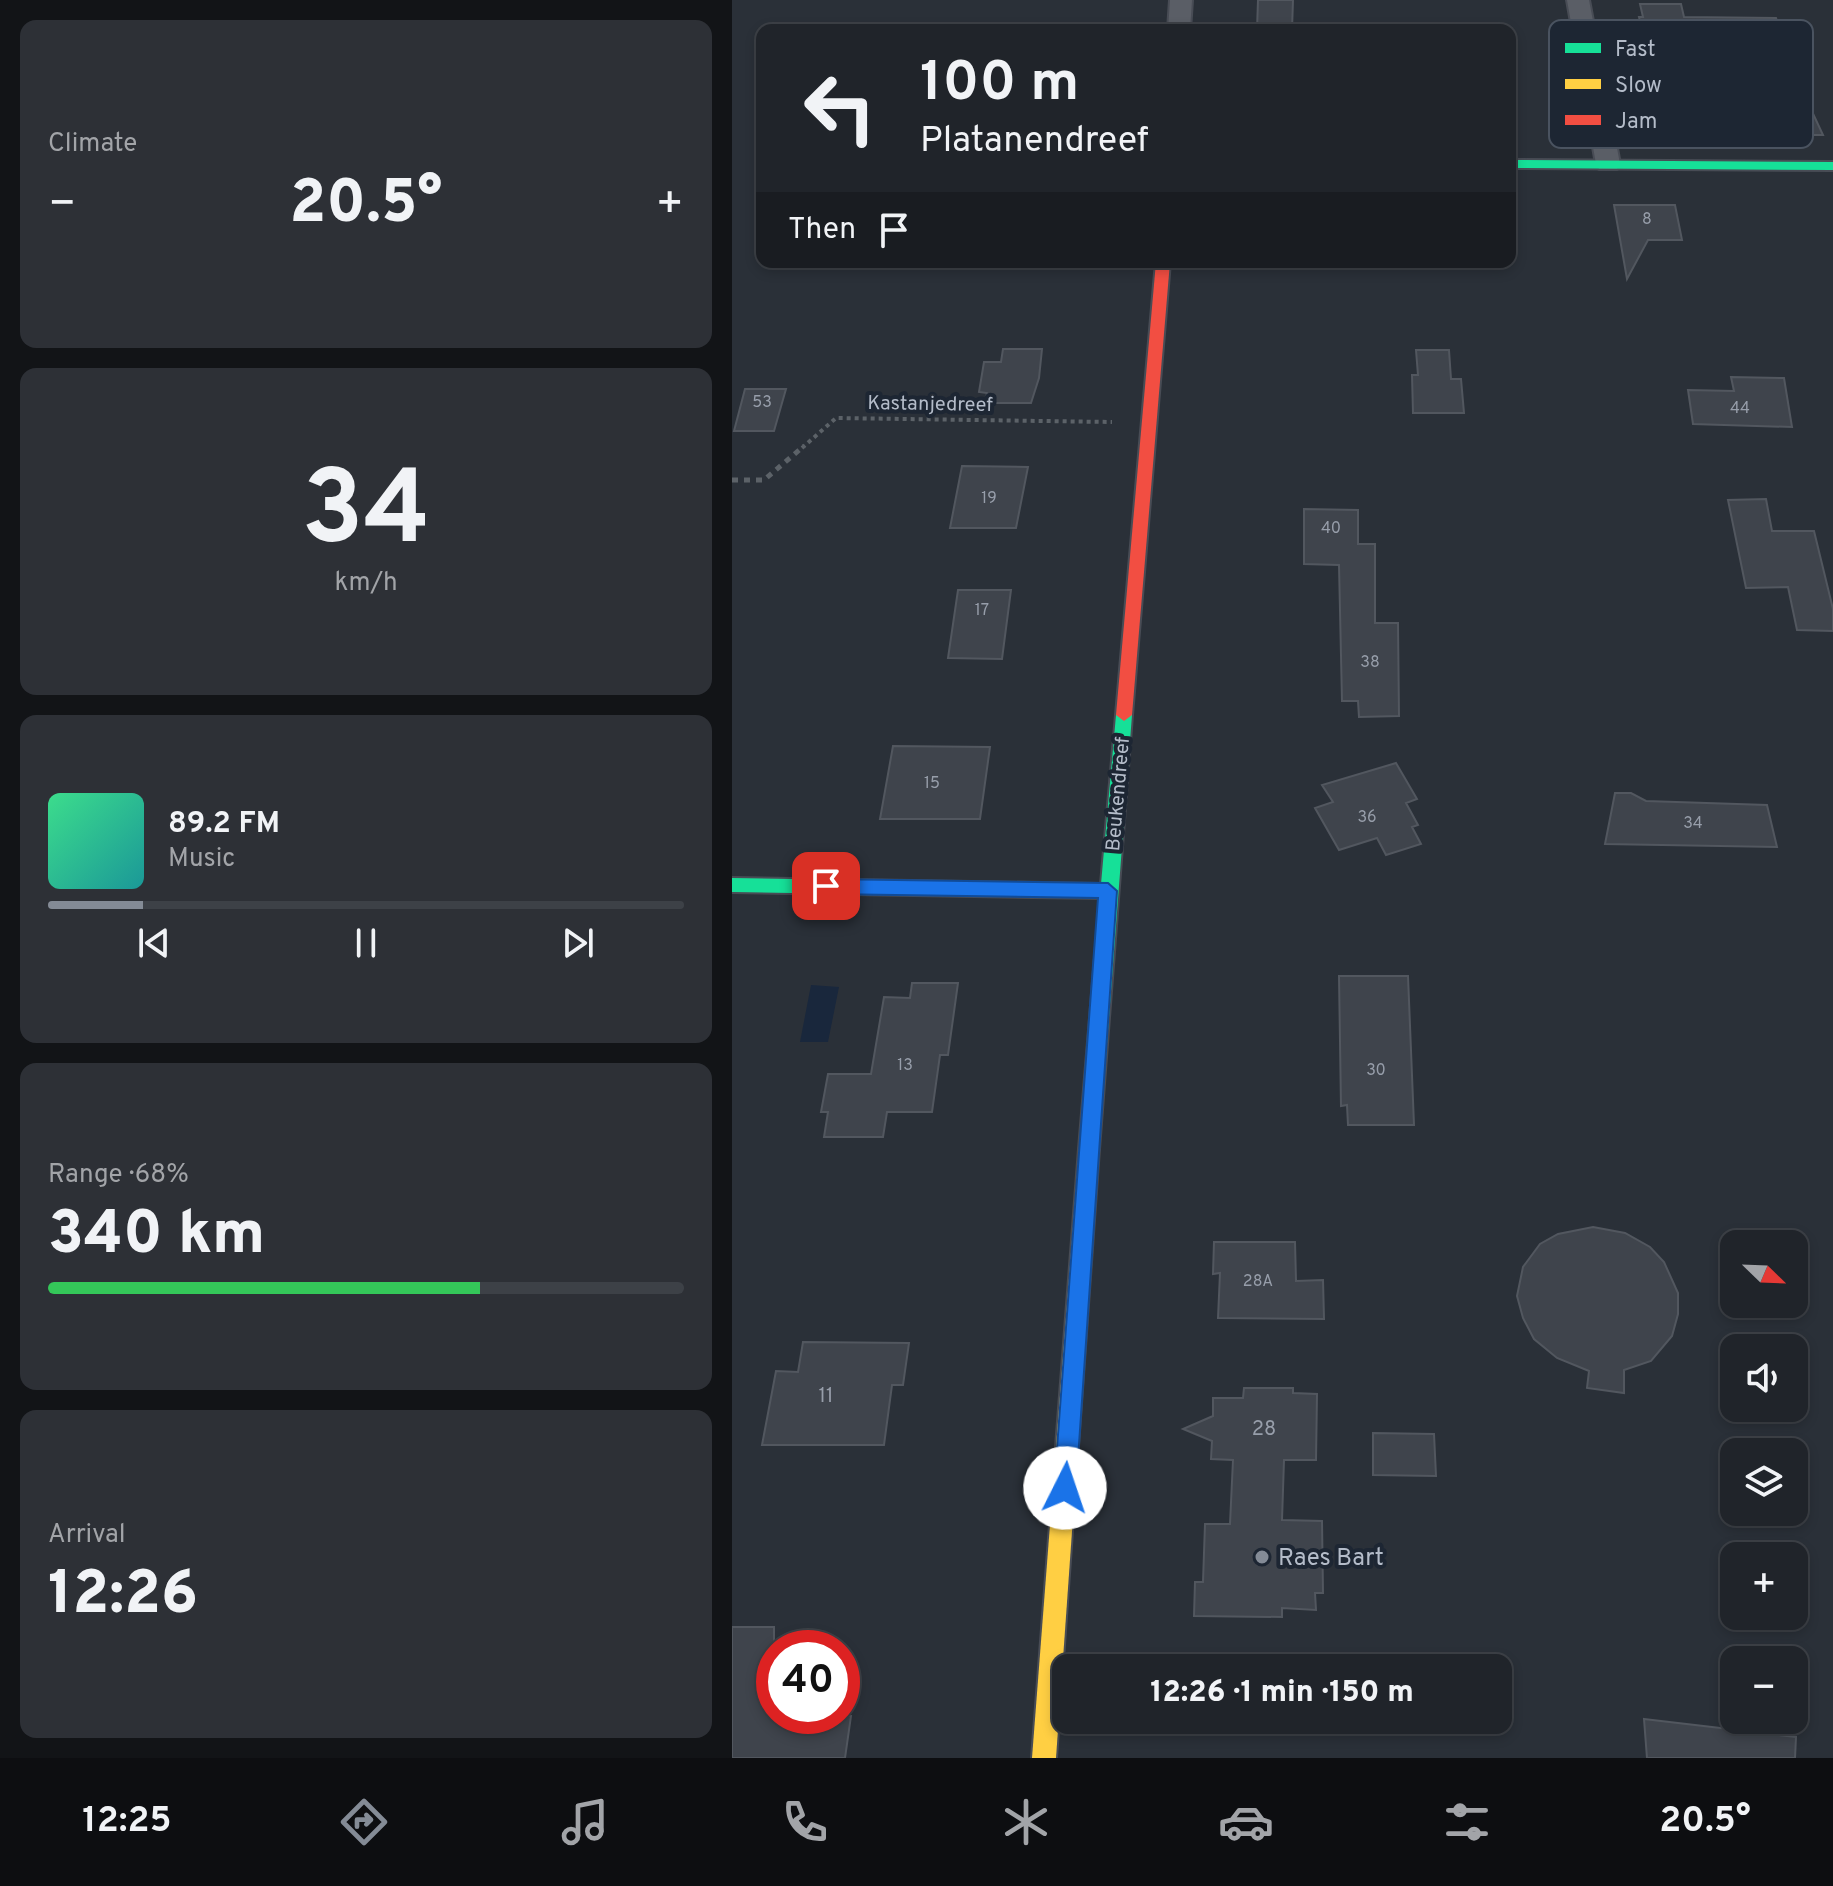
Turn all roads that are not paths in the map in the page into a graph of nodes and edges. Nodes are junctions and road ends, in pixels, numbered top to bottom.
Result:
1 (1181, 0) edge
2 (1578, 0) edge
3 (1582, 20) edge
4 (1179, 24) edge
5 (1605, 148) edge
6 (1516, 164) edge
7 (1608, 164) junction
8 (1833, 166) edge
9 (1163, 268) edge
10 (732, 885) edge
11 (1108, 891) junction
12 (1044, 1758) edge

1 - 4 street
2 - 3 street
5 - 7 street
6 - 7 street
7 - 8 street
9 - 11 street, Beukendreef
10 - 11 street
11 - 12 street, Beukendreef

